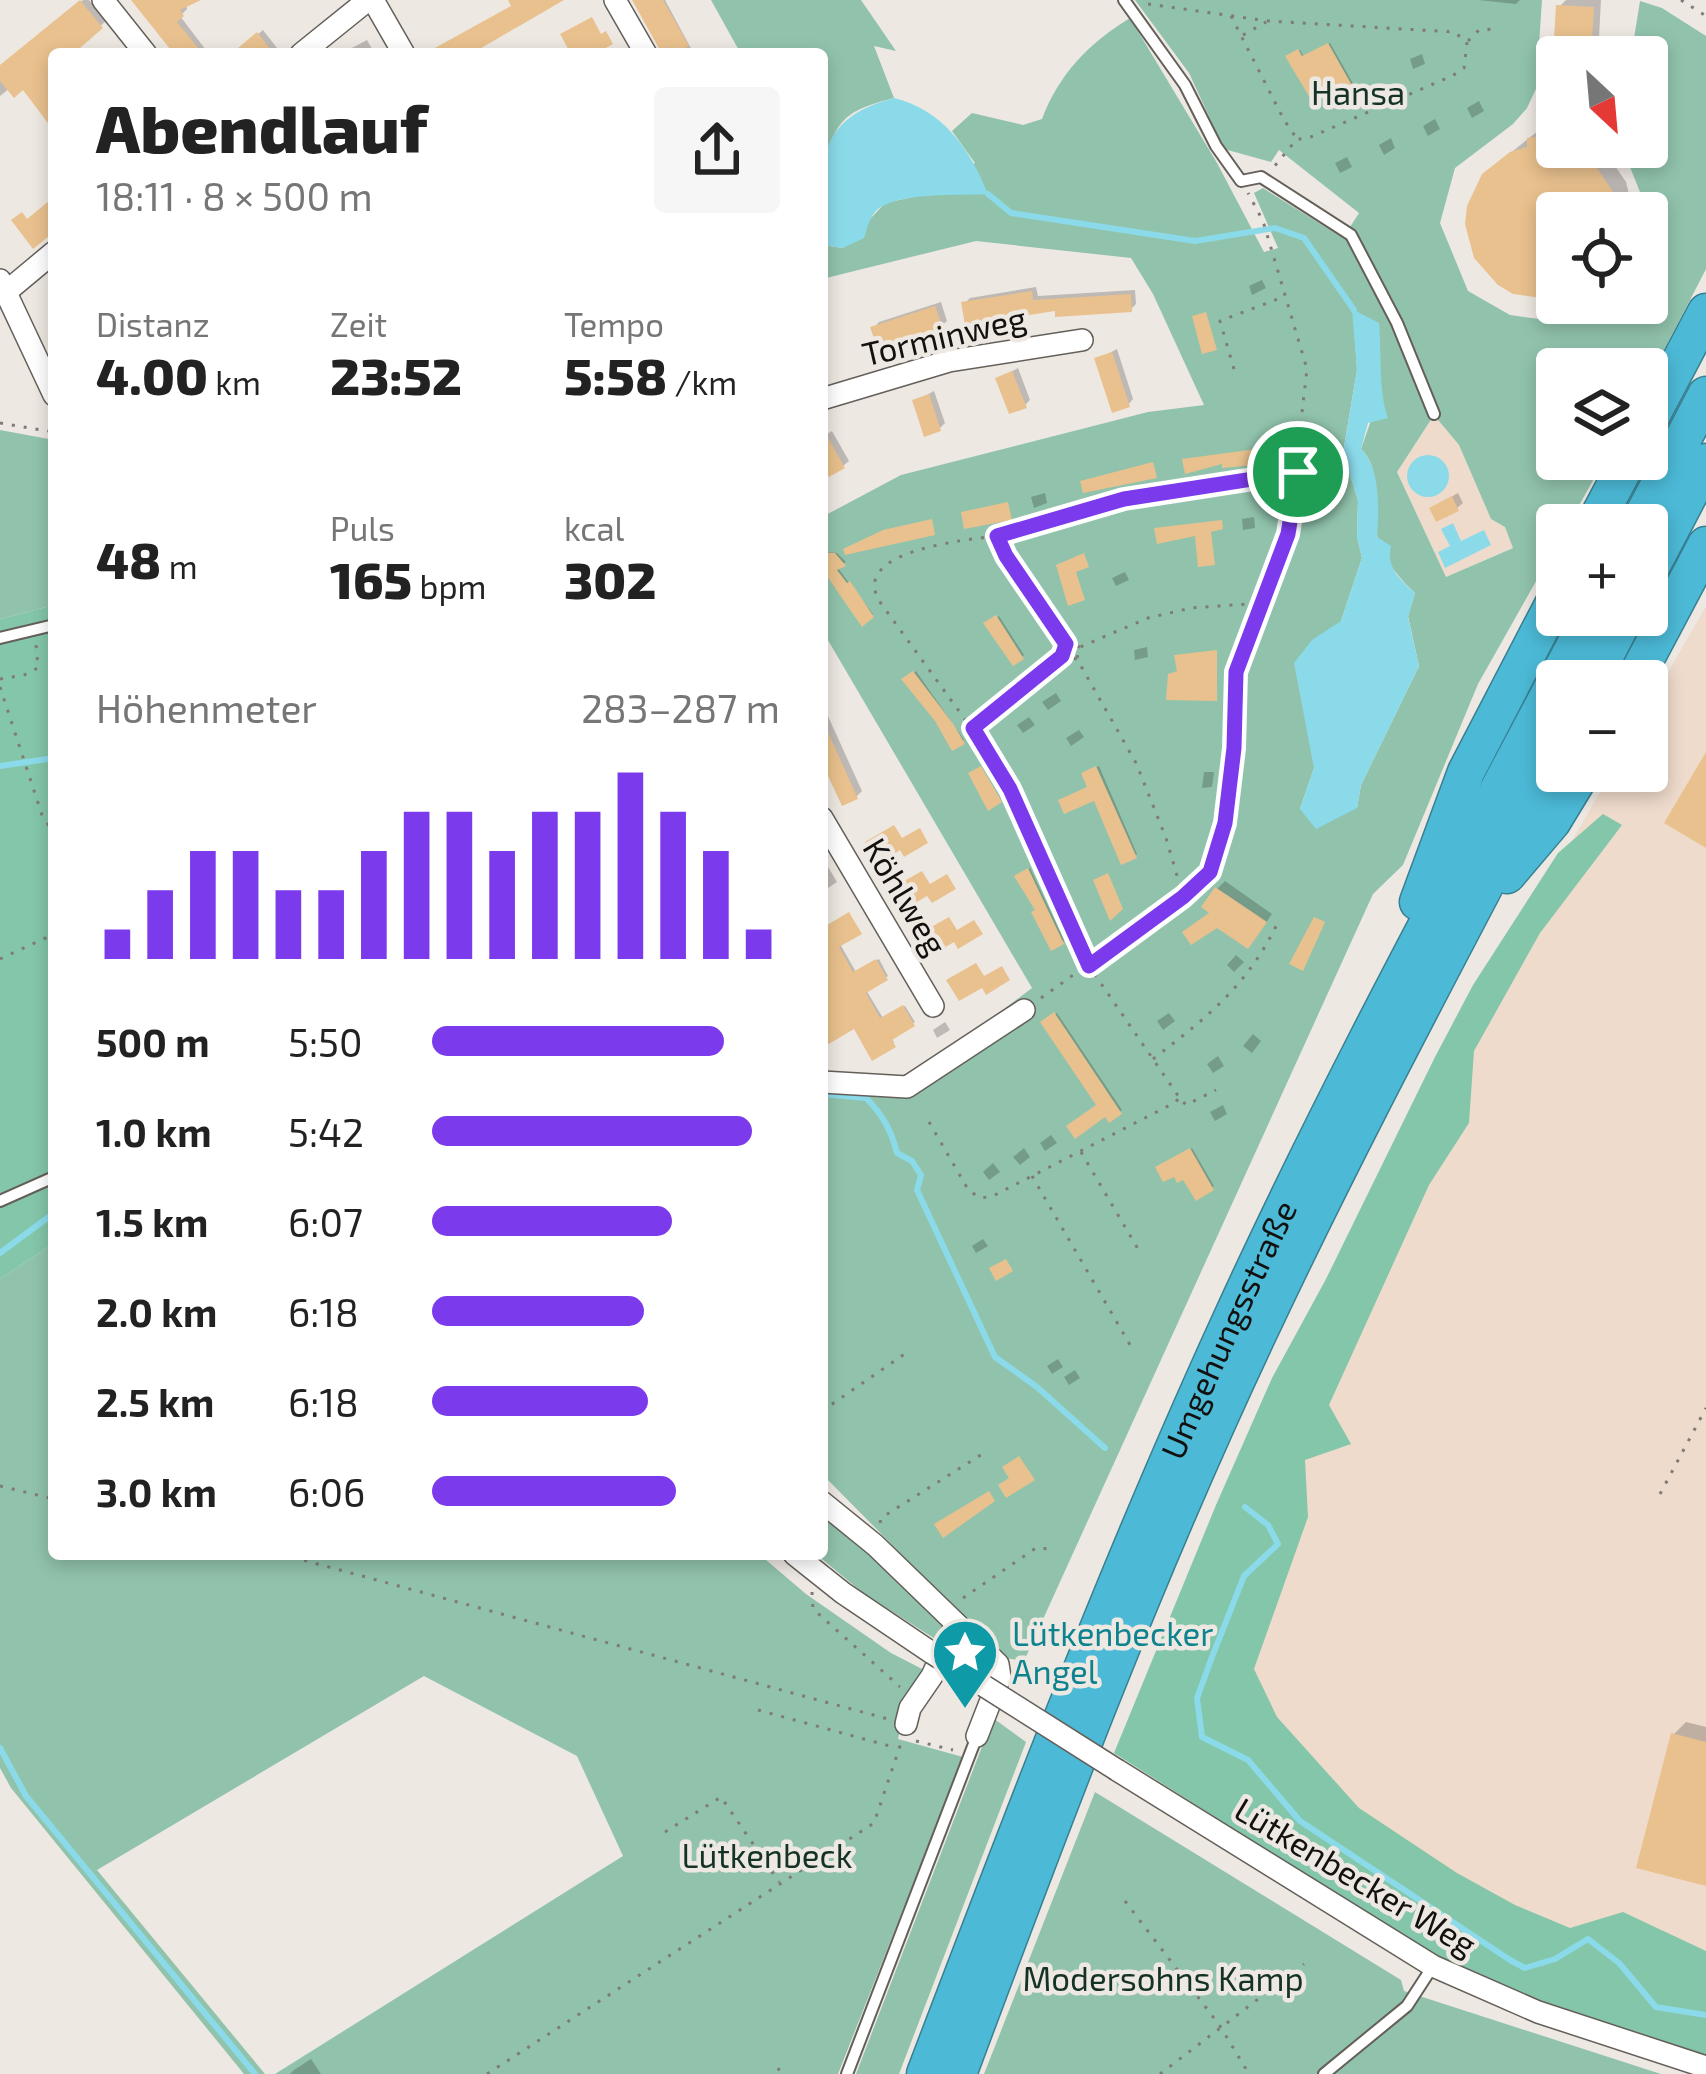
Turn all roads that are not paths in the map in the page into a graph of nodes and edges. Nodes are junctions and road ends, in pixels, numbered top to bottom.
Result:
1 (103, 0) edge
2 (371, 0) edge
3 (615, 0) edge
4 (1124, 0) edge
5 (141, 48) edge
6 (309, 48) edge
7 (400, 48) edge
8 (643, 48) edge
9 (48, 257) edge
10 (3, 286) edge
11 (1706, 312) edge
12 (1082, 340) dead end
13 (48, 381) edge
14 (1668, 384) edge
15 (1706, 395) edge
16 (828, 397) edge
17 (1434, 414) dead end
18 (1706, 462) edge
19 (1649, 504) edge
20 (1668, 535) edge
21 (1706, 545) edge
22 (48, 626) edge
23 (1537, 636) edge
24 (1580, 636) edge
25 (0, 638) edge
26 (1645, 660) edge
27 (1536, 788) edge
28 (1570, 792) edge
29 (828, 828) edge
30 (1466, 923) junction
31 (933, 1006) dead end
32 (1024, 1010) road end
33 (1361, 1051) junction
34 (828, 1082) edge
35 (48, 1180) edge
36 (0, 1201) edge
37 (828, 1507) edge
38 (802, 1560) edge
39 (957, 1612) junction
40 (906, 1724) road end
41 (974, 1745) joint
42 (1433, 1966) junction
43 (1706, 2067) edge
44 (847, 2074) edge
45 (925, 2074) edge
46 (958, 2074) edge
47 (1324, 2074) edge

1 - 5 street
2 - 6 street
2 - 7 street
3 - 8 street
4 - 17 lane
9 - 10 street
10 - 13 street
11 - 14 highway
12 - 16 street, Torminweg
15 - 19 highway
18 - 20 highway
21 - 26 highway
22 - 25 lane
23 - 33 highway
24 - 33 highway, Umgehungsstraße
27 - 30 highway, Umgehungsstraße
28 - 30 highway
29 - 31 street, Köhlweg
30 - 46 highway, Umgehungsstraße
32 - 34 street
33 - 45 highway, Umgehungsstraße
35 - 36 lane
37 - 39 street
38 - 42 street, Lütkenbecker Weg, bridge
39 - 40 street
39 - 41 street
41 - 44 lane
42 - 43 street, Lütkenbecker Weg
42 - 47 lane

